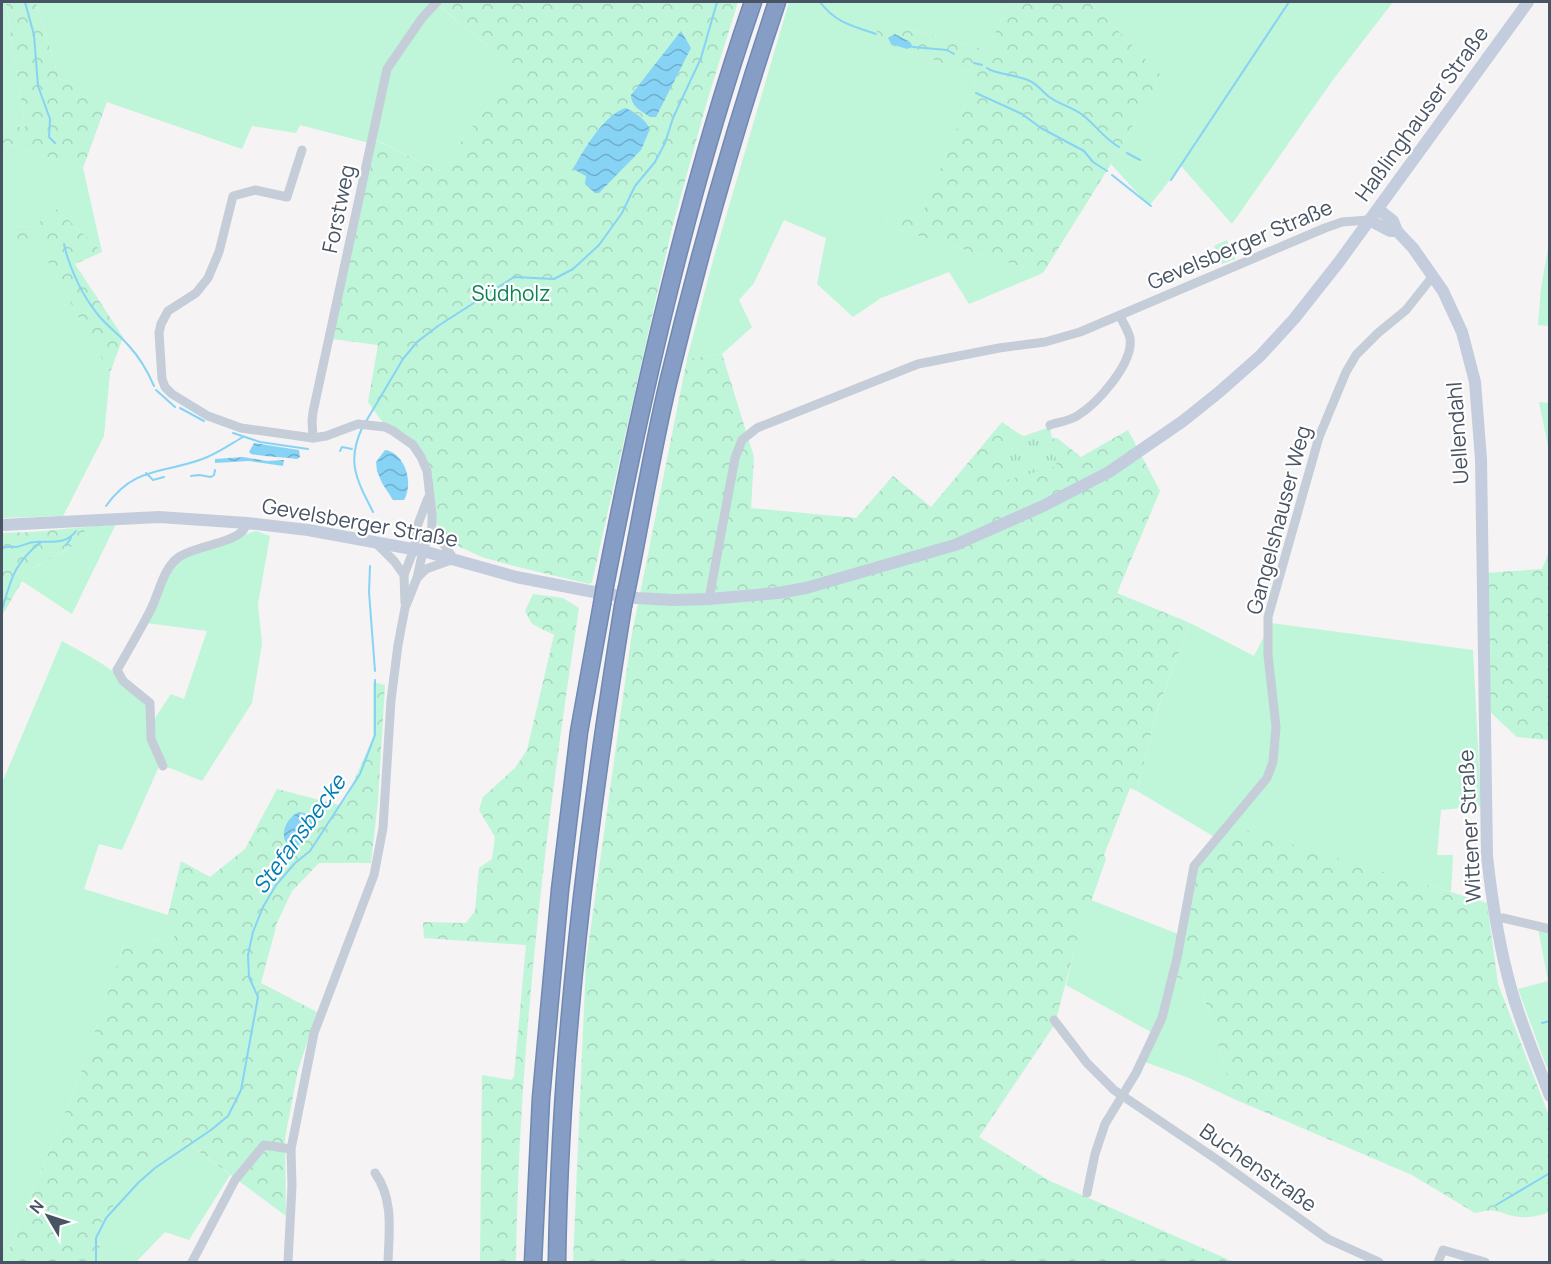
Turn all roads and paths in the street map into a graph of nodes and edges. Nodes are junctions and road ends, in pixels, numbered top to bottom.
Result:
1 (436, 2) edge
2 (753, 2) edge
3 (777, 2) edge
4 (1528, 2) edge
5 (302, 150) dead end
6 (1378, 209) junction
7 (1369, 220) junction
8 (1397, 231) junction
9 (1433, 276) junction
10 (1120, 316) junction
11 (1050, 425) dead end
12 (313, 438) junction
13 (429, 496) junction
14 (247, 523) junction
15 (2, 525) edge
16 (432, 528) junction
17 (374, 542) junction
18 (419, 550) junction
19 (454, 559) junction
20 (405, 575) junction
21 (417, 578) junction
22 (709, 599) junction
23 (405, 608) junction
24 (1484, 653) joint
25 (163, 766) dead end
26 (1495, 919) junction
27 (1550, 929) edge
28 (1054, 1020) dead end
29 (1122, 1095) junction
30 (1550, 1096) edge
31 (291, 1149) junction
32 (375, 1173) dead end
33 (1087, 1193) dead end
34 (192, 1263) edge
35 (288, 1263) edge
36 (388, 1263) edge
37 (534, 1263) edge
38 (556, 1263) edge
39 (1379, 1263) edge
40 (1438, 1263) edge
41 (1485, 1263) edge

1 - 12 street, Forstweg
2 - 37 highway, bridge
3 - 38 highway, bridge
4 - 6 main road, Haßlinghauser Straße
5 - 12 street
6 - 7 main road, Haßlinghauser Straße
6 - 8 main road, Uellendahl
7 - 8 main road, Uellendahl
7 - 10 street, Gevelsberger Straße
7 - 22 main road, Gevelsberger Straße
8 - 9 main road, Uellendahl
9 - 24 main road, Uellendahl
9 - 29 street, Gangelshauser Weg
10 - 11 street
10 - 22 street, Gevelsberger Straße
12 - 13 street
13 - 16 street
13 - 18 street
14 - 15 main road, Gevelsberger Straße
14 - 17 main road, Gevelsberger Straße
14 - 25 street
16 - 18 street
16 - 19 street
17 - 18 main road, Gevelsberger Straße
17 - 20 street
18 - 19 main road, Gevelsberger Straße
18 - 20 street
18 - 21 street
19 - 21 street
19 - 22 main road, Gevelsberger Straße
20 - 23 street
21 - 23 street
23 - 31 street
24 - 26 main road, Wittener Straße
26 - 27 street
26 - 30 main road, Wittener Straße
28 - 29 street
29 - 33 street, Gangelshauser Weg
29 - 39 street, Buchenstraße
31 - 34 street
31 - 35 street
32 - 36 street
40 - 41 street

